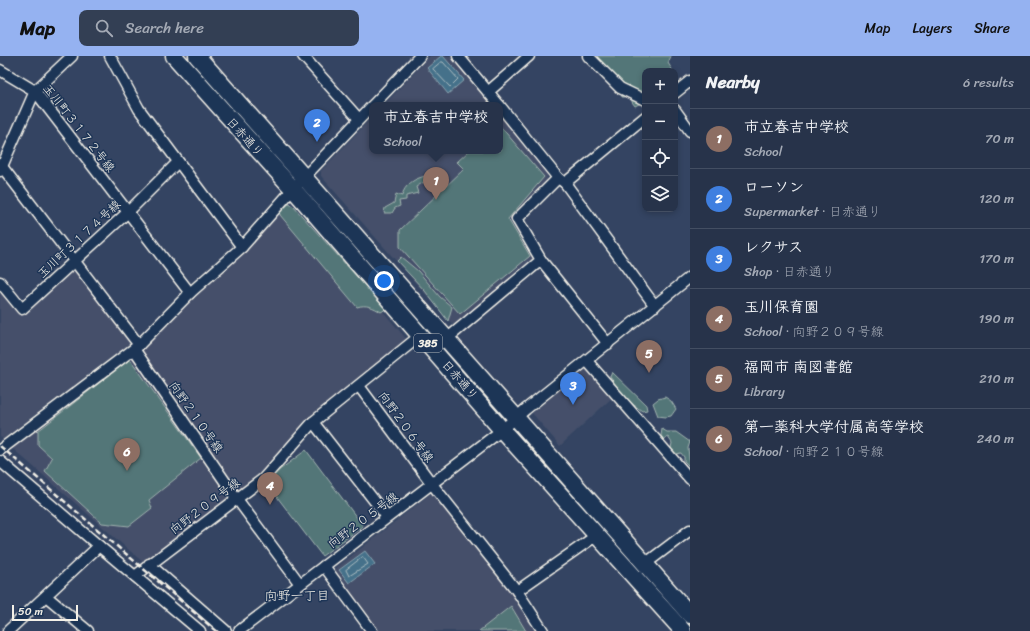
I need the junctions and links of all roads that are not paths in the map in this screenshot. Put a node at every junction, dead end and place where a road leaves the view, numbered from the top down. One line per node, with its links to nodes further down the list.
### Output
1 (72, 56): 12 (street)
2 (110, 56): 24 (street)
3 (174, 56): 28 (highway, 日赤通り / 385)
4 (197, 56): 26 (highway, 日赤通り / 385)
5 (303, 56): 21 (street)
6 (420, 56): 16 (street)
7 (458, 56): 14 (street)
8 (529, 56): 14 (street)
9 (591, 57): 15 (street)
10 (0, 70): 12 (street, 玉川町３１７２号線)
11 (690, 81): 13 (street)
12 (35, 91): 25 (street); 29 (street, 玉川町３１７２号線)
13 (678, 91)
14 (488, 92): 17 (street)
15 (642, 99)
16 (375, 102)
17 (497, 102)
18 (369, 108): 21 (street)
19 (503, 110): 27 (street)
20 (678, 114): 23 (street)
21 (359, 119): 26 (street)
22 (642, 119): 27 (street)
23 (690, 131)
24 (178, 162): 29 (street, 玉川町３１７４号線); 30 (street)
25 (1, 167): 32 (street, 向野２１０号線)
26 (304, 178): 28 (street); 38 (highway, 日赤通り / 385)
27 (562, 181): 31 (street); 36 (street)
28 (292, 190): 30 (street); 37 (highway, 日赤通り / 385)
29 (128, 212): 32 (street, 玉川町３１７４号線); 35 (street, 玉川町３１７２号線)
30 (242, 247): 35 (street)
31 (541, 260): 38 (street); 39 (street)
32 (74, 261): 34 (street, 玉川町３１７４号線); 40 (street, 向野２１０号線)
33 (690, 277): 36 (street, 向野２０５号線)
34 (0, 282)
35 (190, 293): 40 (street)
36 (655, 306): 39 (street, 向野２０５号線)
37 (421, 335): 41 (highway, 日赤通り / 385); 43 (street, 向野２０９号線)
38 (446, 339): 41 (street); 44 (highway, 日赤通り / 385)
39 (608, 344): 42 (street, 向野２０５号線)
40 (136, 347): 47 (street); 51 (street, 向野２１０号線)
41 (434, 350): 46 (highway, 日赤通り / 385)
42 (587, 361): 44 (street, 向野２０５号線); 49 (street)
43 (360, 386): 45 (street, 向野２０９号線); 50 (street, 向野２０６号線)
44 (515, 418): 46 (street, 向野２０５号線); 57 (highway, 日赤通り / 385)
45 (313, 422): 51 (street, 向野２０９号線); 52 (street)
46 (502, 430): 50 (street, 向野２０５号線); 54 (highway, 日赤通り / 385)
47 (0, 450)
48 (0, 461): 55 (street)
49 (690, 478)
50 (432, 484): 52 (street, 向野２０５号線); 61 (street, 向野２０６号線)
51 (237, 499): 56 (street, 向野２０９号線); 60 (street, 向野２１０号線)
52 (387, 517): 58 (street, 向野２０５号線)
53 (690, 530): 57 (street)
54 (596, 535): 61 (street); 71 (highway, 日赤通り / 385)
55 (99, 546): 59 (street); 62 (street)
56 (149, 564): 59 (street, 向野２０９号線); 67 (street)
57 (645, 564): 63 (highway, 日赤通り / 385)
58 (324, 566): 60 (street, 向野２０５号線); 69 (street)
59 (135, 576): 66 (street)
60 (300, 584): 68 (street, 向野２０５号線)
61 (517, 591): 70 (street, 向野２０６号線)
62 (46, 596): 64 (street); 65 (street)
63 (690, 615)
64 (8, 631)
65 (88, 631)
66 (200, 631)
67 (226, 631)
68 (239, 631)
69 (372, 631)
70 (542, 631)
71 (683, 631)

